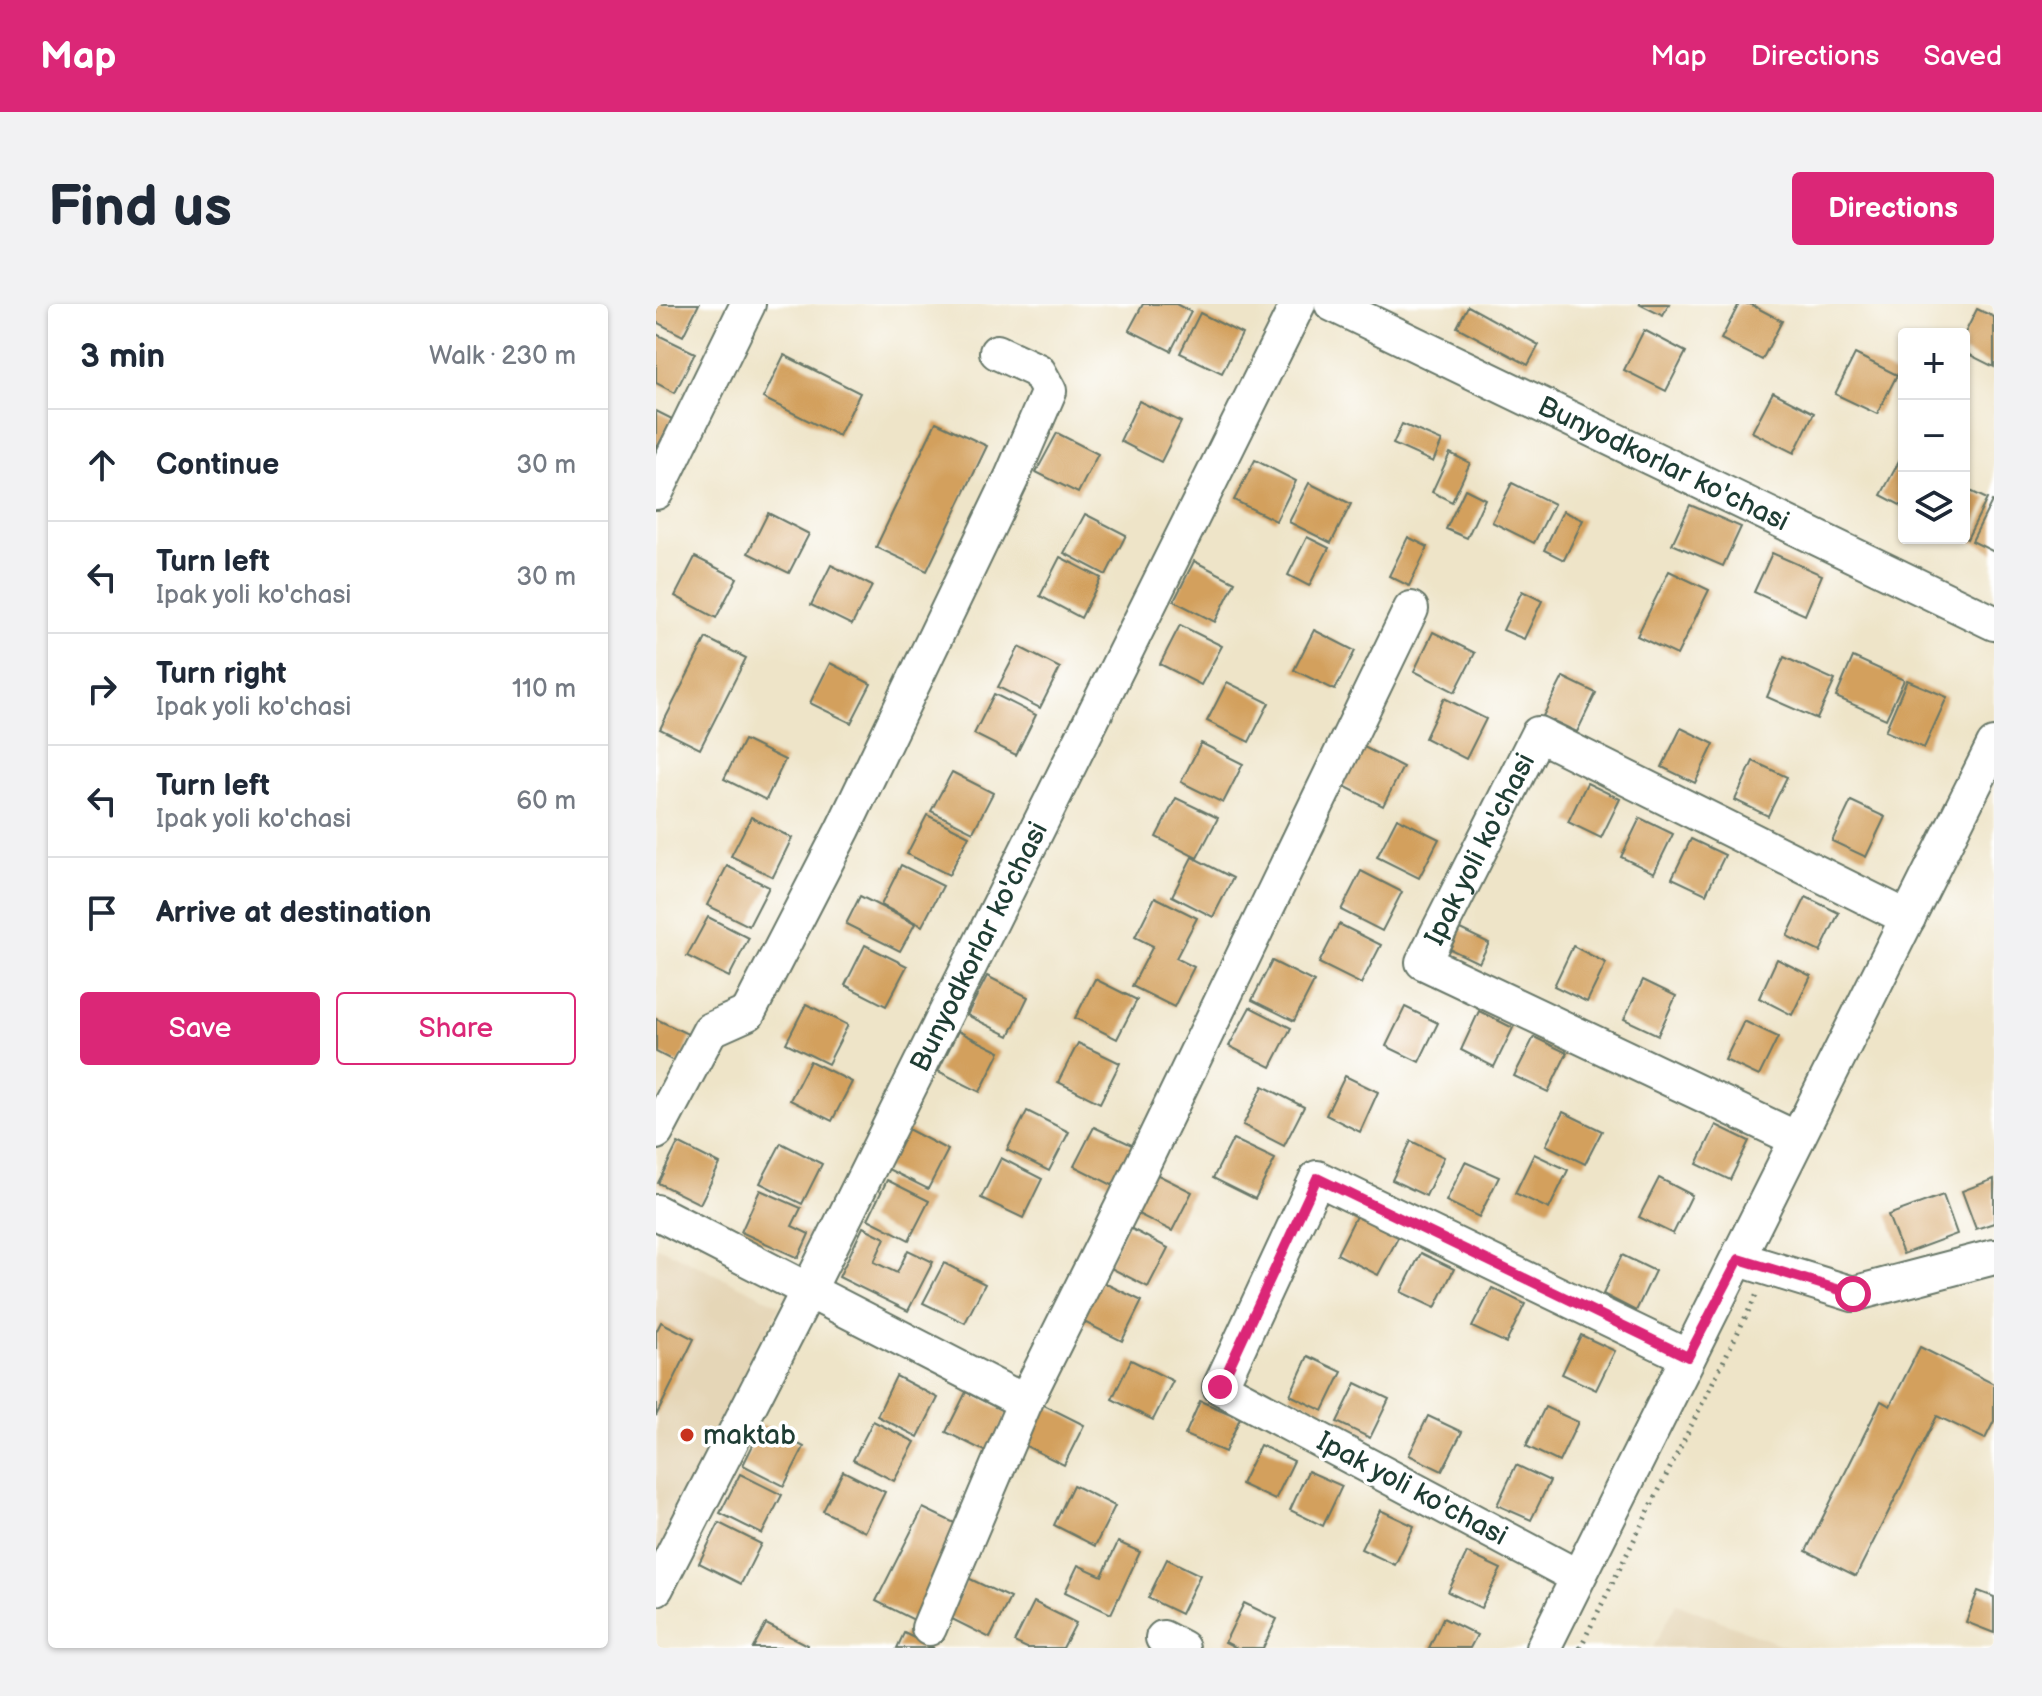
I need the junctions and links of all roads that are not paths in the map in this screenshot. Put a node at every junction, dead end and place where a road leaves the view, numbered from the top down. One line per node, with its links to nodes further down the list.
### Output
1 (748, 304): 5 (street)
2 (1298, 304): 15 (street, Bunyodkorlar ko'chasi)
3 (1332, 304): 7 (street, Bunyodkorlar ko'chasi)
4 (997, 352): 10 (street)
5 (656, 492)
6 (1411, 609): 17 (street)
7 (1994, 623)
8 (1994, 745): 9 (street)
9 (1908, 918): 11 (street); 11 (street, Ipak yoli ko'chasi)
10 (656, 1132)
11 (1797, 1139): 14 (street)
12 (656, 1212): 15 (street)
13 (1994, 1257): 14 (street)
14 (1739, 1259): 16 (street)
15 (808, 1291): 17 (street); 19 (street, Bunyodkorlar ko'chasi)
16 (1688, 1357): 18 (street); 18 (street, Ipak yoli ko'chasi)
17 (1025, 1402): 20 (street)
18 (1578, 1577): 21 (street)
19 (656, 1588)
20 (929, 1628)
21 (1543, 1648)

